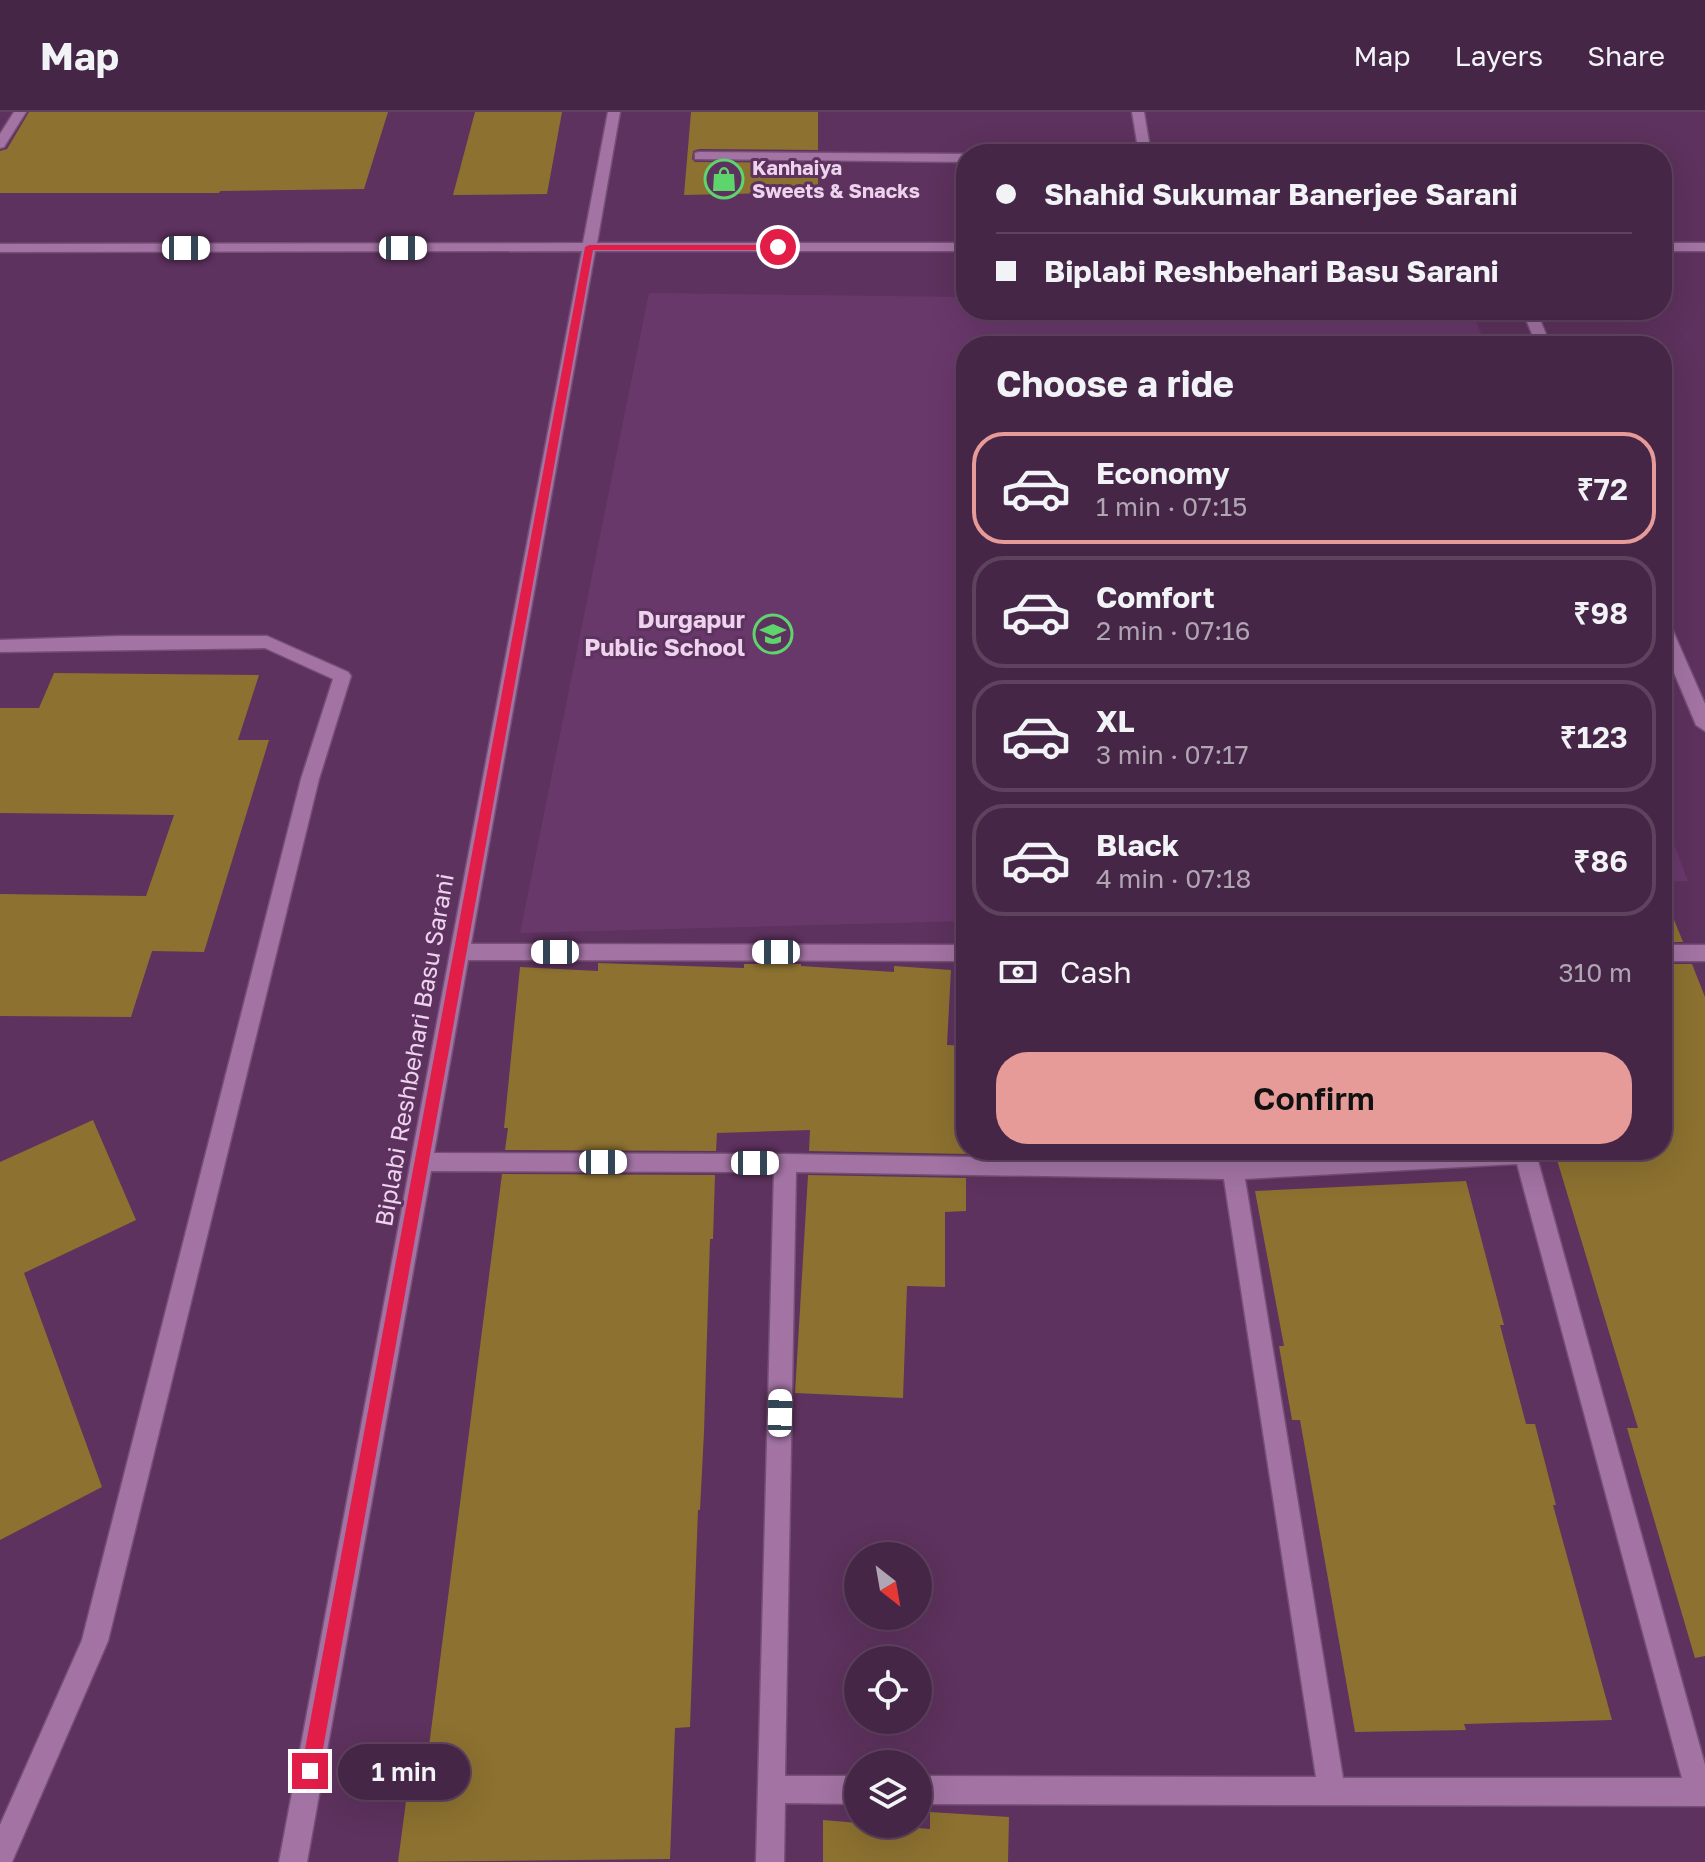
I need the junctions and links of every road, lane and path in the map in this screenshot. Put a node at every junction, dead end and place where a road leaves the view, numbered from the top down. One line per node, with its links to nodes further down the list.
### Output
1 (20, 112): 4 (street)
2 (614, 112): 8 (street, Biplabi Reshbehari Basu Sarani)
3 (1138, 112): 5 (street)
4 (0, 144)
5 (1143, 144)
6 (699, 156): 7 (street)
7 (956, 158)
8 (589, 247): 9 (street); 12 (street); 16 (street, Biplabi Reshbehari Basu Sarani)
9 (956, 247)
10 (1672, 247): 11 (street)
11 (1705, 247)
12 (0, 248)
13 (0, 646): 30 (street)
14 (1672, 647): 15 (street)
15 (1705, 725)
16 (460, 952): 17 (street); 22 (street, Biplabi Reshbehari Basu Sarani)
17 (956, 953)
18 (1672, 953): 19 (street)
19 (1705, 953)
20 (1395, 1160): 24 (street)
21 (1527, 1160): 29 (street)
22 (421, 1162): 23 (street); 31 (street, Biplabi Reshbehari Basu Sarani)
23 (785, 1163): 24 (street); 25 (street)
24 (1233, 1170): 28 (street)
25 (773, 1789): 26 (street); 32 (street)
26 (844, 1790)
27 (932, 1790): 28 (street)
28 (1332, 1792): 29 (street)
29 (1702, 1792)
30 (0, 1857)
31 (293, 1862)
32 (770, 1862)

